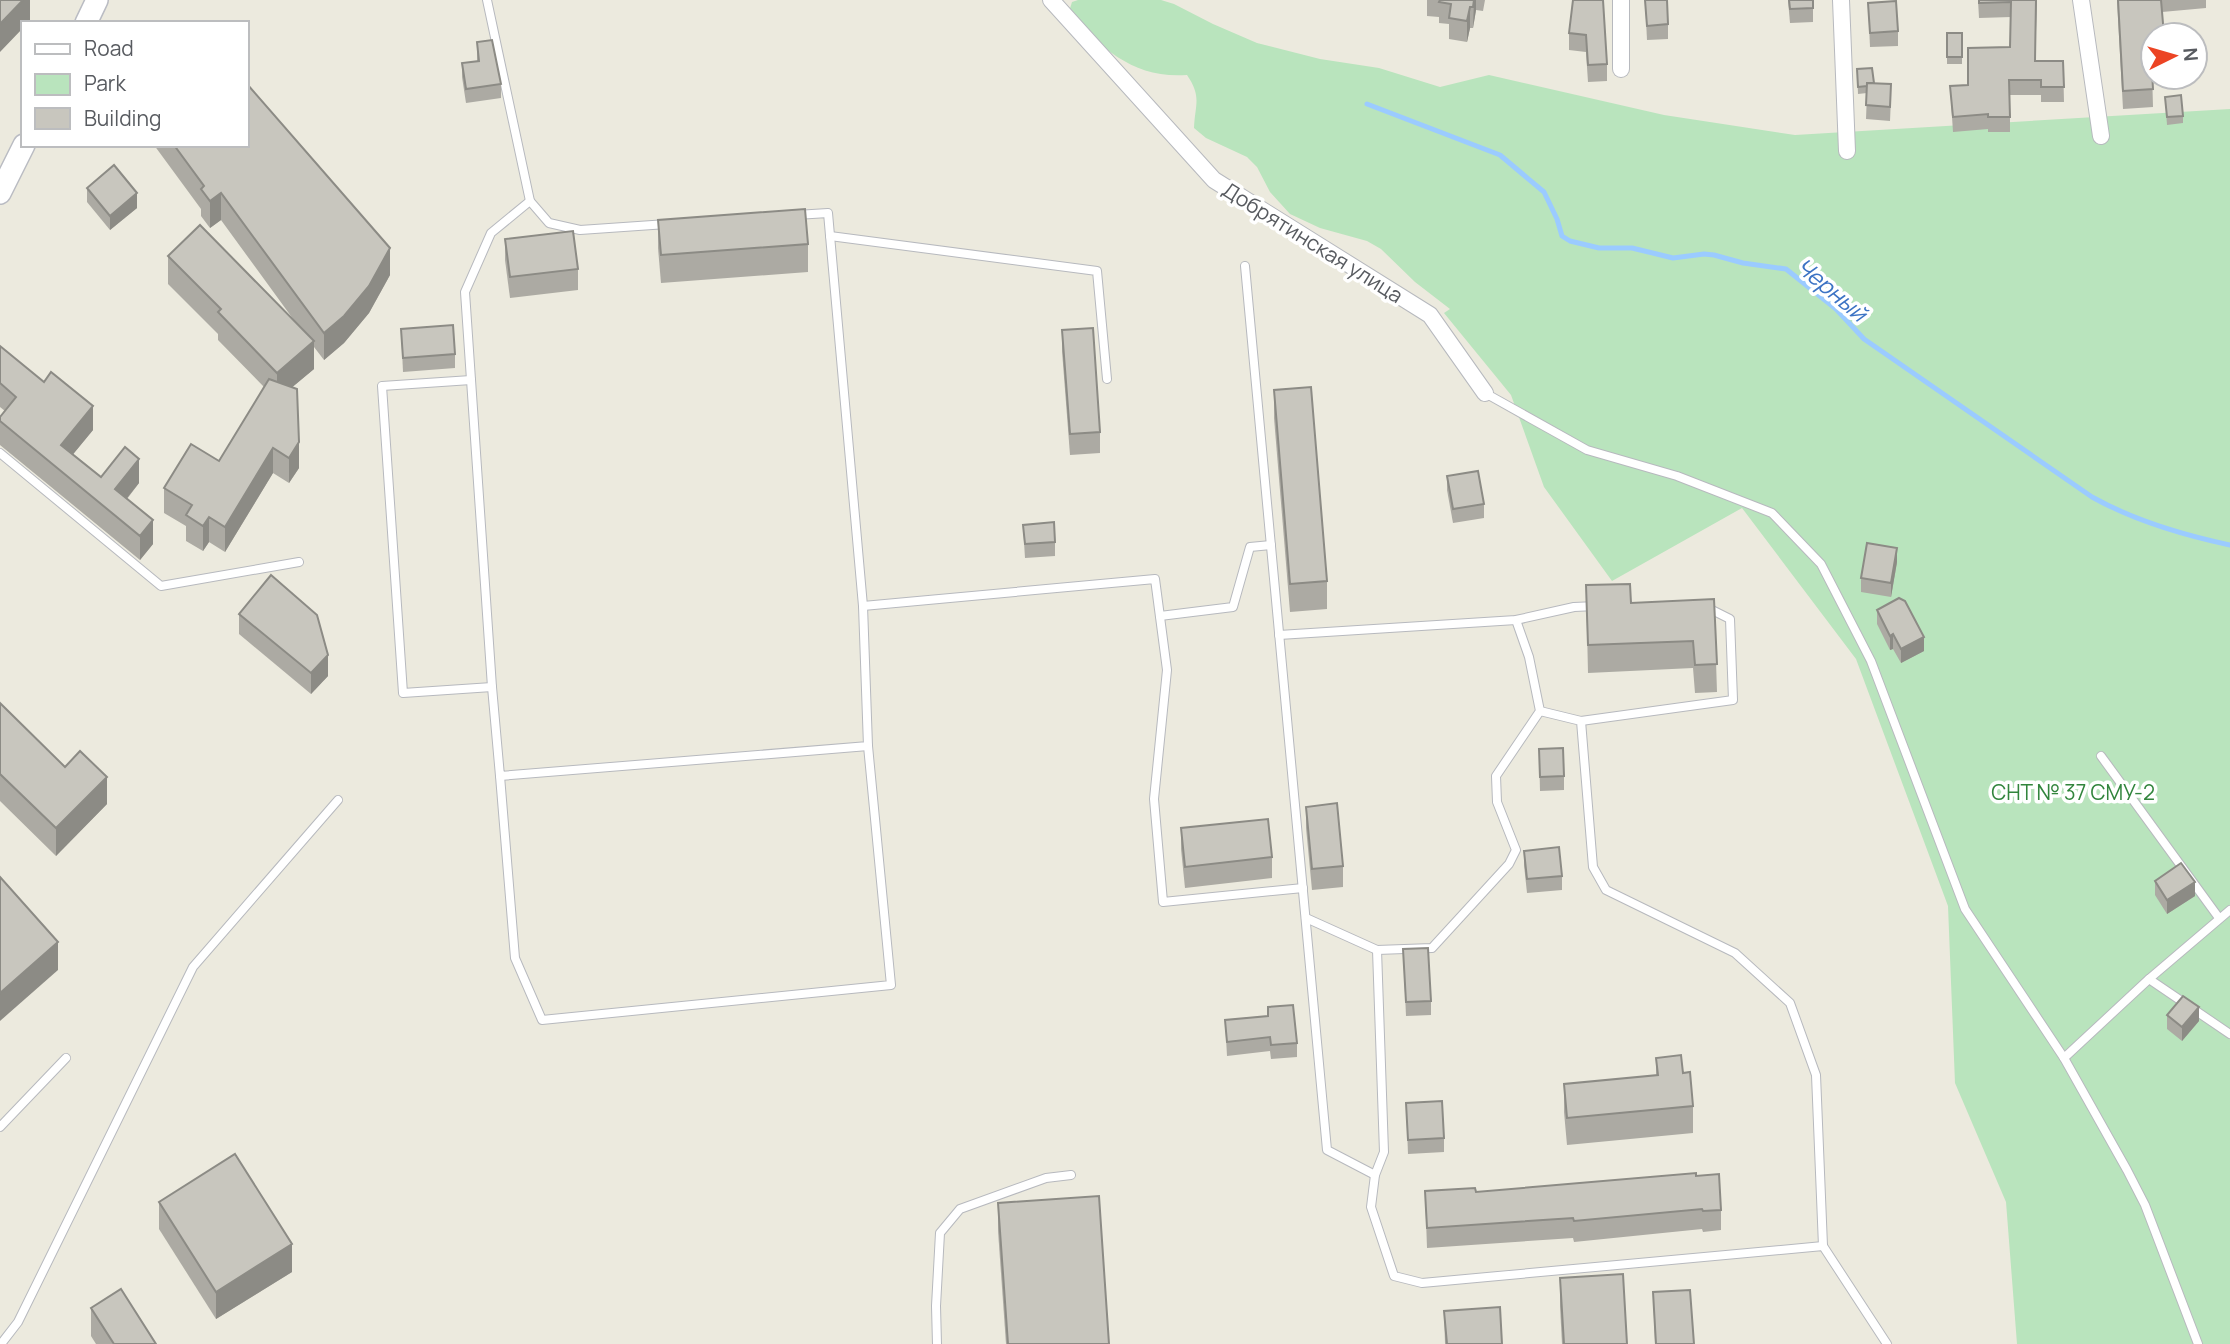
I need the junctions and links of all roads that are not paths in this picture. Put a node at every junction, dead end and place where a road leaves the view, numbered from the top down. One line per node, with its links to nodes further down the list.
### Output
1 (97, 0): 7 (main road)
2 (487, 0): 13 (lane)
3 (1051, 0): 20 (street, Добрятинская улица)
4 (1621, 0): 8 (street)
5 (1841, 0): 11 (street)
6 (2081, 0): 9 (street)
7 (87, 21)
8 (1621, 69)
9 (2101, 136)
10 (23, 147): 12 (main road)
11 (1847, 151)
12 (0, 193)
13 (530, 201): 15 (lane); 19 (lane)
14 (787, 216): 16 (lane)
15 (676, 223)
16 (830, 236): 18 (lane); 25 (lane)
17 (1245, 266): 22 (lane)
18 (1107, 379)
19 (471, 380): 30 (lane); 30 (lane)
20 (1485, 393): 45 (lane)
21 (0, 453): 23 (lane)
22 (1271, 545): 27 (lane); 29 (lane)
23 (299, 562)
24 (1696, 602): 32 (lane)
25 (863, 606): 27 (lane); 33 (lane)
26 (1601, 606): 28 (lane)
27 (1160, 616): 37 (lane)
28 (1516, 620): 29 (lane); 31 (lane)
29 (1279, 635): 37 (lane)
30 (492, 687): 35 (lane)
31 (1540, 711): 32 (lane); 41 (lane)
32 (1581, 721): 49 (lane)
33 (868, 746): 35 (lane); 35 (lane)
34 (2101, 756): 40 (lane)
35 (500, 776)
36 (338, 800): 50 (lane)
37 (1303, 888): 39 (lane)
38 (2230, 910): 40 (lane)
39 (1306, 918): 41 (lane); 48 (lane)
40 (2219, 918): 42 (lane)
41 (1377, 950): 48 (lane)
42 (2149, 979): 43 (lane); 45 (lane)
43 (2230, 1034)
44 (66, 1058): 46 (lane)
45 (2064, 1058): 53 (lane)
46 (0, 1127)
47 (1070, 1175): 51 (lane)
48 (1375, 1175): 49 (lane)
49 (1824, 1246): 52 (lane)
50 (1, 1344)
51 (937, 1344)
52 (1887, 1344)
53 (2198, 1344)

